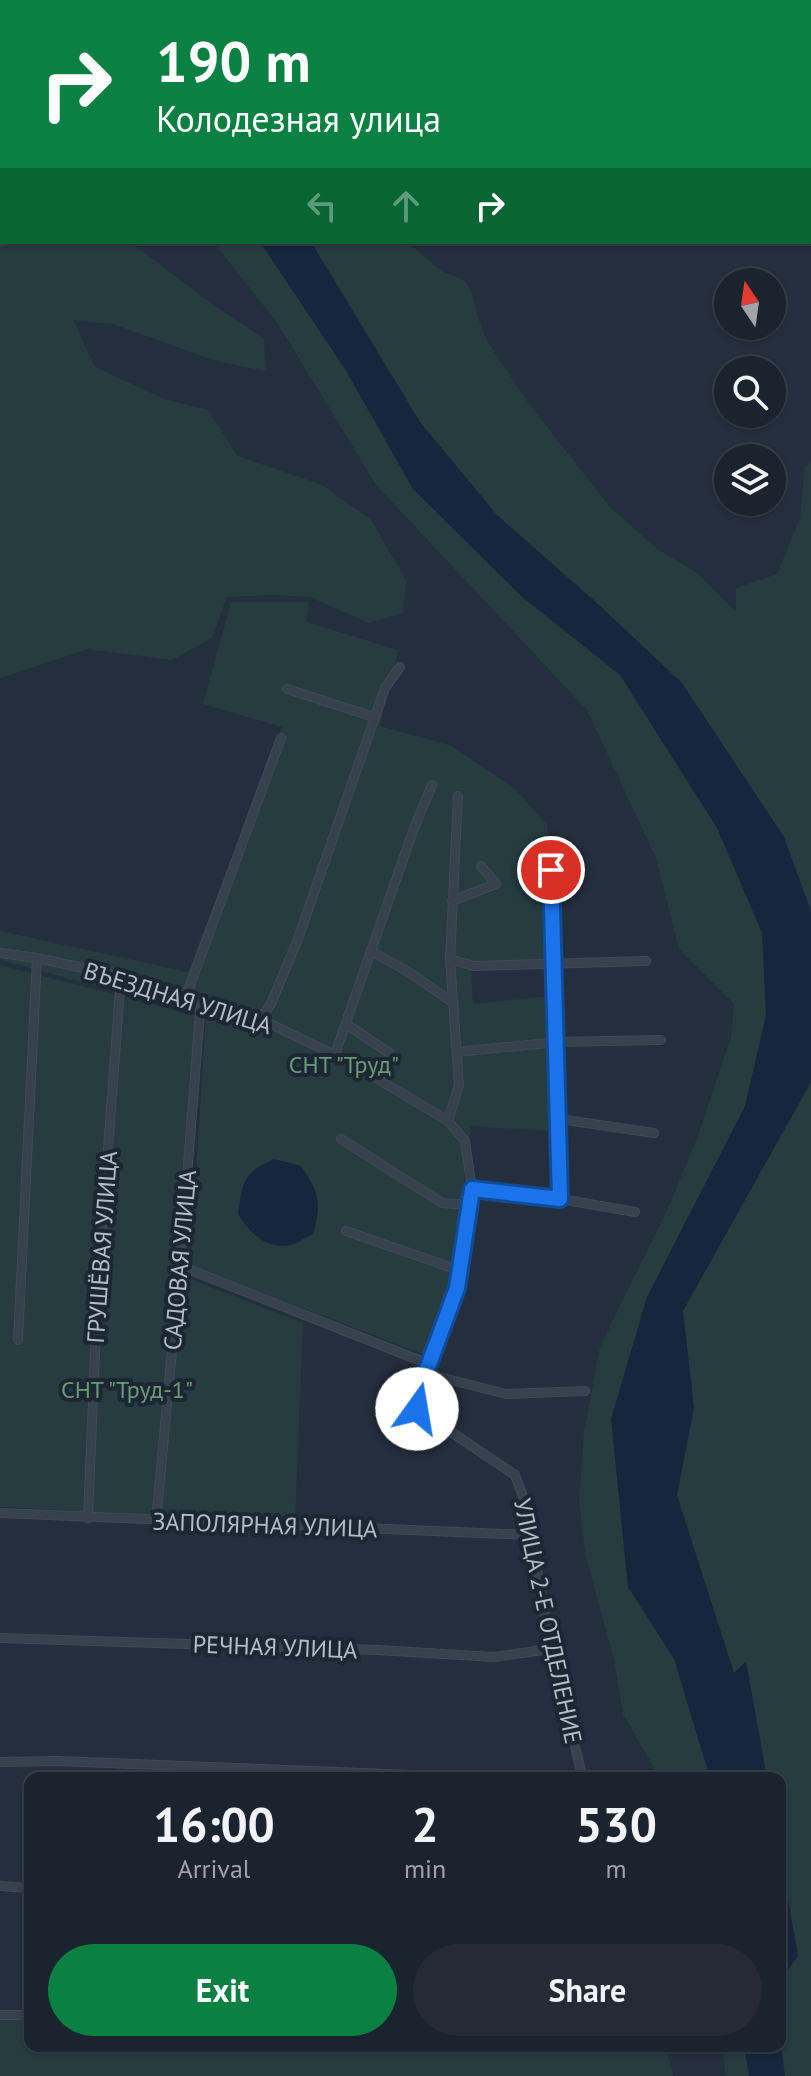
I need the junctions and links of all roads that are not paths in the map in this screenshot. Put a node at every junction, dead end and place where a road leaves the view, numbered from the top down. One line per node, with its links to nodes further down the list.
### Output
1 (400, 667): 3 (street)
2 (287, 689): 3 (street)
3 (374, 717): 20 (street)
4 (281, 738): 17 (street)
5 (432, 785): 10 (street)
6 (458, 796): 9 (street)
7 (481, 866): 9 (street)
8 (578, 866): 15 (street)
9 (452, 901): 13 (street)
10 (371, 951): 19 (street); 21 (street)
11 (2, 954): 12 (street, ВЪЕЗДНАЯ УЛИЦА)
12 (37, 958): 16 (street, ВЪЕЗДНАЯ УЛИЦА); 38 (street)
13 (450, 959): 15 (street); 19 (street)
14 (646, 961): 15 (street)
15 (555, 963): 23 (street)
16 (121, 976): 17 (street, ВЪЕЗДНАЯ УЛИЦА); 42 (street, ГРУШЁВАЯ УЛИЦА)
17 (186, 996): 18 (street, ВЪЕЗДНАЯ УЛИЦА)
18 (201, 1000): 20 (street, ВЪЕЗДНАЯ УЛИЦА); 36 (street, САДОВАЯ УЛИЦА)
19 (453, 1003): 24 (street)
20 (260, 1019): 26 (street, ВЪЕЗДНАЯ УЛИЦА)
21 (346, 1024): 25 (street); 26 (street)
22 (661, 1040): 23 (street)
23 (558, 1042): 24 (street); 27 (street)
24 (456, 1052): 28 (street)
25 (389, 1053)
26 (335, 1054): 28 (street, ВЪЕЗДНАЯ УЛИЦА)
27 (559, 1119): 29 (street); 32 (street)
28 (448, 1121): 31 (street, ВЪЕЗДНАЯ УЛИЦА)
29 (654, 1133)
30 (341, 1139): 33 (street)
31 (472, 1189): 32 (street); 33 (street, УЛИЦА 2-Е ОТДЕЛЕНИЕ)
32 (560, 1199): 34 (street)
33 (469, 1205): 37 (street, УЛИЦА 2-Е ОТДЕЛЕНИЕ)
34 (635, 1212)
35 (346, 1231): 37 (street)
36 (180, 1266): 39 (street); 43 (street, САДОВАЯ УЛИЦА)
37 (461, 1271): 39 (street, УЛИЦА 2-Е ОТДЕЛЕНИЕ)
38 (18, 1340)
39 (429, 1364): 40 (street); 44 (street, УЛИЦА 2-Е ОТДЕЛЕНИЕ)
40 (585, 1391)
41 (0, 1513): 42 (street, ЗАПОЛЯРНАЯ УЛИЦА)
42 (88, 1518): 43 (street, ЗАПОЛЯРНАЯ УЛИЦА)
43 (156, 1521): 44 (street, ЗАПОЛЯРНАЯ УЛИЦА)
44 (531, 1535): 46 (street, УЛИЦА 2-Е ОТДЕЛЕНИЕ)
45 (0, 1638): 46 (street, РЕЧНАЯ УЛИЦА)
46 (550, 1649): 49 (street, УЛИЦА 2-Е ОТДЕЛЕНИЕ)
47 (0, 1762): 48 (street)
48 (337, 1772)
49 (581, 1772)
50 (0, 1886): 51 (street)
51 (24, 1888)
52 (0, 2015): 53 (street)
53 (24, 2015)

